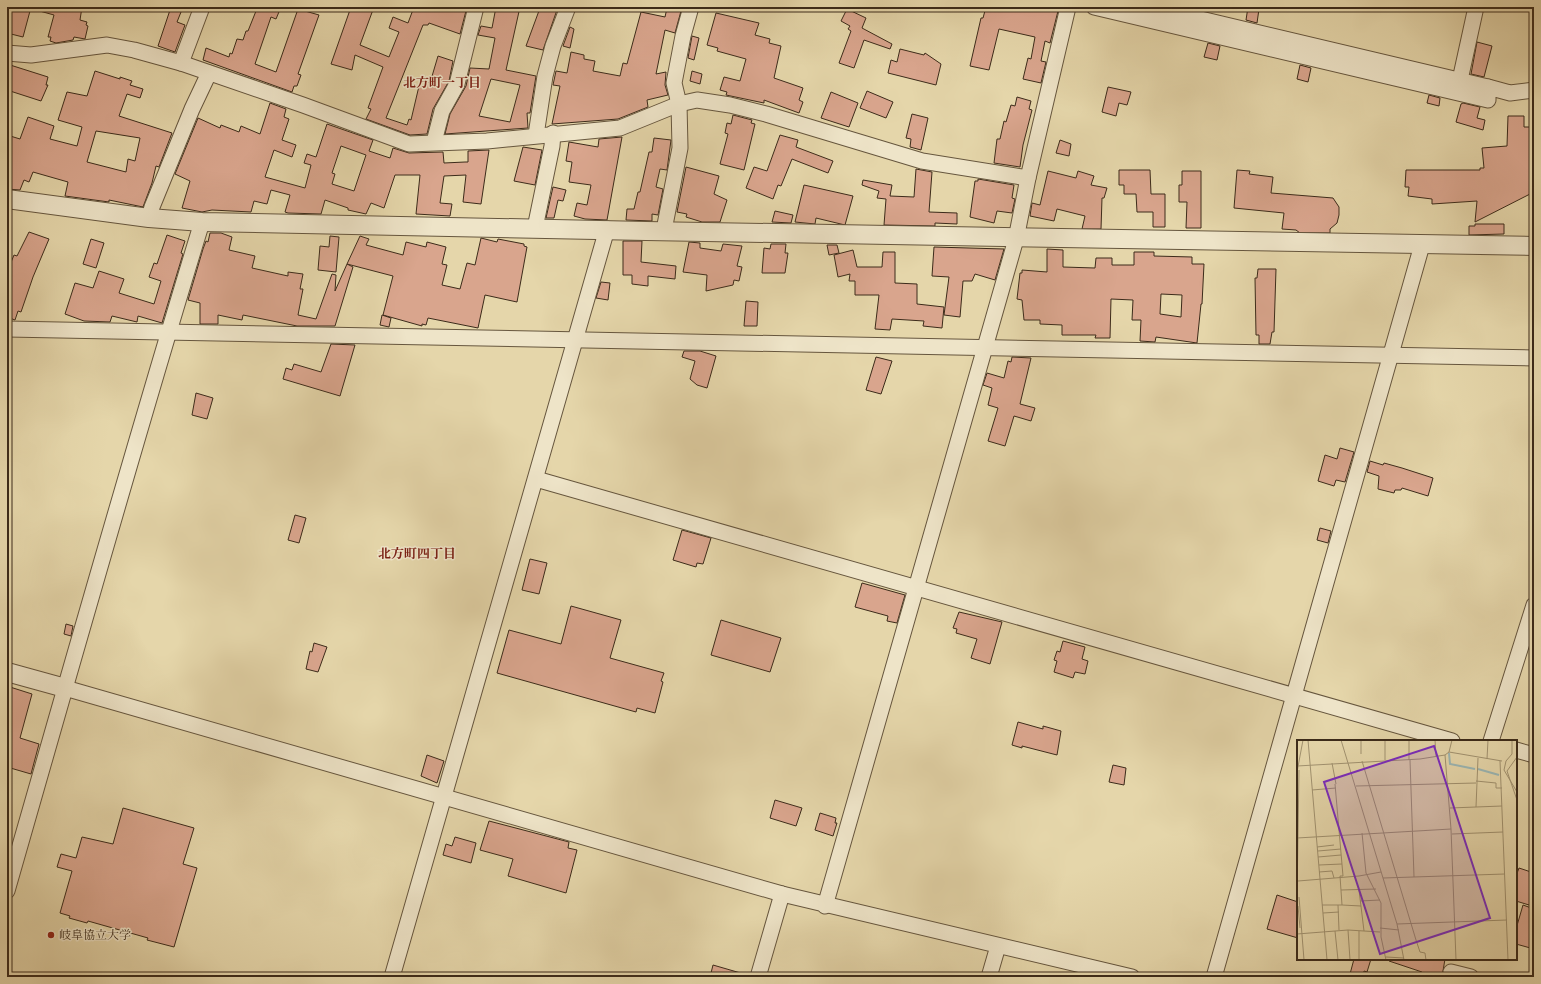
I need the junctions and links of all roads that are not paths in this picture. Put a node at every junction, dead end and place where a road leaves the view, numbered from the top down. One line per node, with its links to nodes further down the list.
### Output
1 (202, 7): 10 (street)
2 (476, 7): 18 (street)
3 (568, 7): 17 (street)
4 (691, 7): 15 (street)
5 (1068, 7): 19 (street)
6 (1094, 7): 13 (street)
7 (1150, 7): 12 (street)
8 (1476, 7): 12 (street)
9 (7, 53): 10 (street)
10 (181, 63): 11 (street)
11 (209, 73): 18 (street); 21 (street)
12 (1460, 80): 13 (street)
13 (1488, 87): 14 (street)
14 (1534, 90)
15 (679, 104): 16 (street); 19 (street); 25 (street)
16 (553, 133): 17 (street); 23 (street)
17 (536, 135): 18 (street)
18 (434, 142)
19 (1028, 178): 26 (street)
20 (7, 199): 21 (street)
21 (149, 218): 22 (street)
22 (202, 222): 23 (street); 30 (street)
23 (535, 228): 24 (street)
24 (607, 229): 25 (street); 31 (street)
25 (664, 230): 26 (street)
26 (1016, 239): 27 (street); 32 (street)
27 (1422, 245): 28 (street); 33 (street)
28 (1534, 246)
29 (7, 329): 30 (street)
30 (168, 332): 31 (street); 39 (street)
31 (574, 339): 32 (street); 35 (street)
32 (986, 347): 33 (street); 36 (street)
33 (1392, 356): 34 (street); 40 (street)
34 (1534, 358)
35 (536, 479): 36 (street); 45 (street)
36 (916, 587): 40 (street); 48 (street)
37 (1534, 605): 42 (street)
38 (7, 672): 39 (street)
39 (65, 688): 45 (street); 46 (street)
40 (1295, 695): 41 (street); 55 (street)
41 (1449, 740)
42 (1491, 740)
43 (1517, 750): 44 (street)
44 (1534, 755)
45 (444, 796): 47 (street); 51 (street)
46 (7, 891)
47 (782, 894): 48 (street); 52 (street)
48 (825, 906): 49 (street)
49 (998, 946): 53 (street); 54 (street)
50 (1451, 969): 56 (street)
51 (392, 977)
52 (758, 977)
53 (988, 977)
54 (1132, 977)
55 (1214, 977)
56 (1472, 977)

